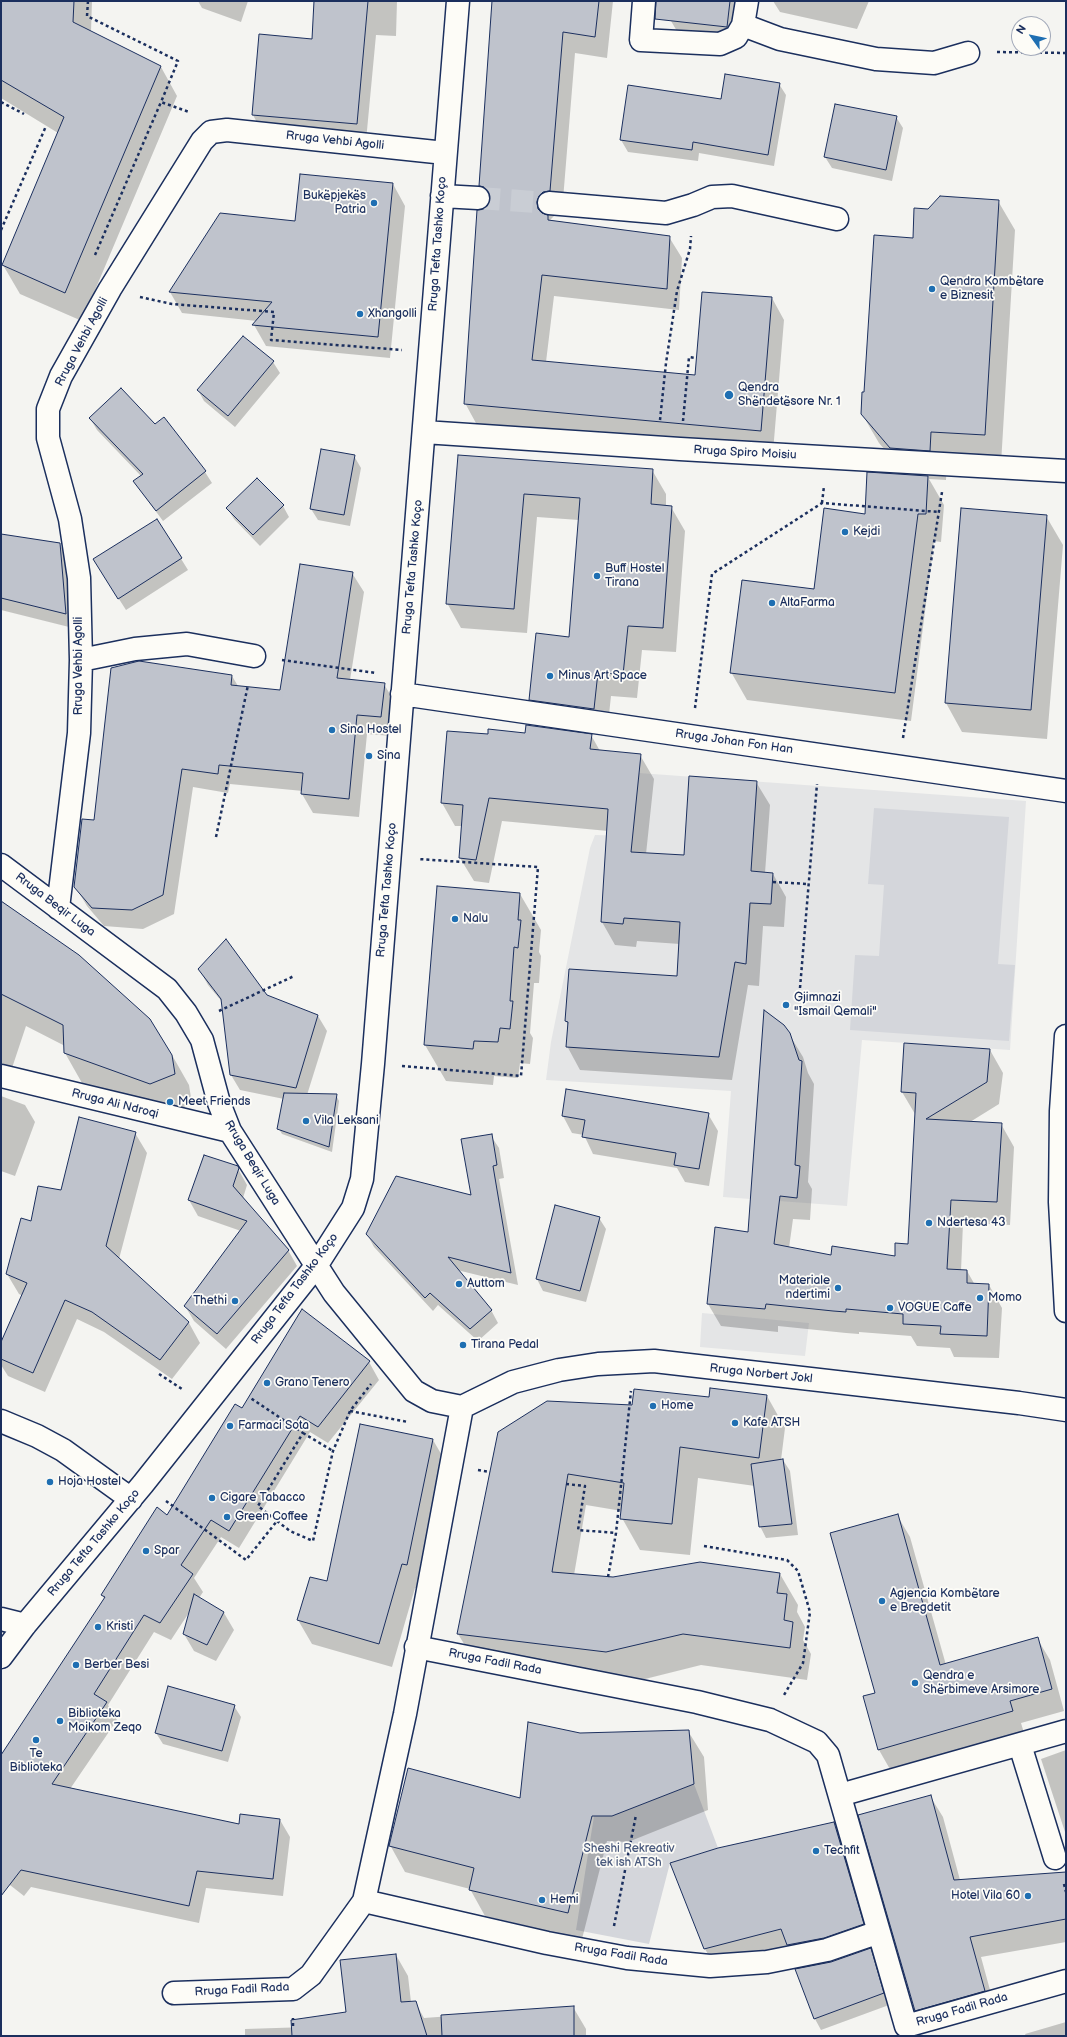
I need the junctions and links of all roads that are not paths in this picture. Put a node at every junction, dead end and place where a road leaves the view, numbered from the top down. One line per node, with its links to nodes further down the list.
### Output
1 (458, 1): 6 (street, Rruga Tefta Tashko Koço)
2 (644, 1): 4 (street)
3 (747, 1): 4 (street)
4 (743, 25): 5 (street)
5 (968, 54)
6 (445, 153): 7 (street, Rruga Tefta Tashko Koço); 14 (street, Rruga Vehbi Agolli)
7 (442, 196): 8 (street); 11 (street, Rruga Tefta Tashko Koço)
8 (478, 198)
9 (549, 203): 10 (street)
10 (837, 219)
11 (424, 432): 12 (street, Rruga Spiro Moisiu); 15 (street, Rruga Tefta Tashko Koço)
12 (1066, 471)
13 (254, 656): 14 (street)
14 (81, 660): 18 (street, Rruga Vehbi Agolli)
15 (403, 686): 16 (street, Rruga Johan Fon Han); 22 (street, Rruga Tefta Tashko Koço)
16 (1066, 791)
17 (1, 865): 18 (street, Rruga Beqir Luga)
18 (58, 908): 21 (street, Rruga Beqir Luga)
19 (1066, 1036): 23 (street)
20 (1, 1076): 21 (street, Rruga Ali Ndroqi)
21 (230, 1131): 22 (street, Rruga Beqir Luga)
22 (316, 1266): 24 (street, Rruga Beqir Luga); 27 (street, Rruga Tefta Tashko Koço)
23 (1066, 1311)
24 (462, 1407): 25 (street, Rruga Norbert Jokl); 30 (street, Rruga Fadil Rada)
25 (1066, 1410)
26 (1, 1421): 27 (street)
27 (131, 1499): 29 (street, Rruga Tefta Tashko Koço)
28 (1, 1619): 29 (street)
29 (26, 1624): 31 (street, Rruga Tefta Tashko Koço)
30 (416, 1647): 34 (street, Rruga Fadil Rada); 36 (street, Rruga Fadil Rada)
31 (1, 1657)
32 (1066, 1731): 33 (street)
33 (1020, 1745): 34 (street); 35 (street)
34 (840, 1795): 37 (street, Rruga Fadil Rada)
35 (1056, 1858)
36 (364, 1901): 37 (street, Rruga Fadil Rada); 39 (street, Rruga Fadil Rada)
37 (879, 1932): 38 (street, Rruga Fadil Rada)
38 (1066, 1980)
39 (174, 1993)

